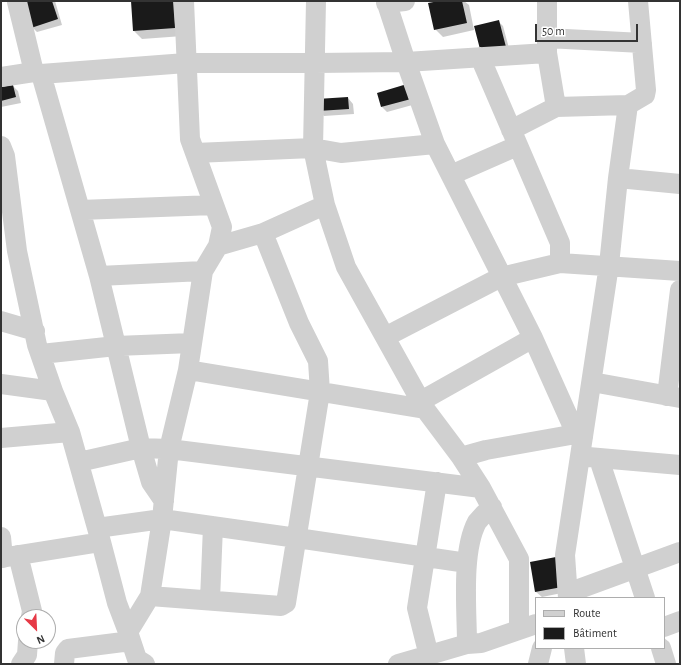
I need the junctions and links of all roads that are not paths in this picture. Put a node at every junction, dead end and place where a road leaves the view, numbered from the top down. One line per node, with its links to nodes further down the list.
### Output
1 (184, 1): 11 (street)
2 (316, 1): 12 (street)
3 (547, 1): 8 (street)
4 (638, 1): 7 (street)
5 (17, 2): 13 (street)
6 (392, 2): 10 (street)
7 (642, 43): 8 (street); 15 (street)
8 (547, 45): 9 (street); 16 (street)
9 (480, 57): 10 (street); 17 (street)
10 (406, 62): 12 (street); 18 (street)
11 (186, 63): 12 (street); 13 (street); 21 (street)
12 (315, 63): 19 (street)
13 (38, 73): 14 (street); 27 (street)
14 (1, 77)
15 (628, 105): 16 (street); 23 (street)
16 (556, 107): 17 (street)
17 (514, 138): 22 (street); 31 (street)
18 (435, 144): 19 (street); 22 (street)
19 (313, 148): 21 (street); 26 (street)
20 (2, 153): 30 (street)
21 (195, 153): 25 (street)
22 (451, 175): 36 (street)
23 (618, 178): 24 (street); 32 (street)
24 (680, 184)
25 (214, 205): 27 (street); 29 (street)
26 (325, 205): 28 (street); 40 (street)
27 (80, 210): 35 (street)
28 (263, 232): 29 (street); 49 (street)
29 (218, 246): 33 (street)
30 (9, 248): 39 (street)
31 (560, 263): 32 (street); 36 (street)
32 (609, 265): 34 (street); 46 (street)
33 (202, 271): 35 (street); 42 (street)
34 (680, 271)
35 (99, 276): 43 (street)
36 (502, 277): 40 (street); 41 (street)
37 (680, 290): 50 (street)
38 (1, 321): 39 (street)
39 (35, 331): 44 (street)
40 (385, 337): 51 (street)
41 (533, 338): 51 (street); 53 (street)
42 (192, 343): 43 (street); 45 (street)
43 (116, 346): 44 (street); 55 (street)
44 (41, 354): 48 (street)
45 (188, 370): 49 (street); 56 (street)
46 (592, 382): 50 (street); 53 (street)
47 (1, 384): 48 (street)
48 (53, 391): 52 (street)
49 (320, 392): 51 (street); 61 (street)
50 (673, 397)
51 (423, 405): 57 (street)
52 (70, 432): 54 (street); 59 (street)
53 (579, 435): 57 (street); 58 (street)
54 (1, 438)
55 (141, 448): 56 (street); 59 (street); 65 (street)
56 (169, 449): 61 (street); 65 (street)
57 (461, 456): 63 (street)
58 (590, 457): 60 (street); 74 (street); 76 (street)
59 (79, 462): 67 (street)
60 (680, 465)
61 (308, 466): 62 (street); 69 (street)
62 (437, 482): 63 (street); 72 (street)
63 (481, 488): 64 (street)
64 (492, 506): 73 (street); 81 (street)
65 (163, 510): 66 (street); 67 (street); 75 (street)
66 (213, 526): 69 (street); 78 (street)
67 (99, 535): 71 (street); 83 (street)
68 (1, 537): 71 (street)
69 (297, 538): 72 (street); 78 (street)
70 (680, 552): 74 (street)
71 (7, 557): 79 (street)
72 (425, 557): 73 (street); 89 (street)
73 (467, 563): 84 (street)
74 (635, 568): 76 (street); 77 (street)
75 (150, 596): 78 (street); 83 (street)
76 (568, 596)
77 (645, 597)
78 (210, 600)
79 (31, 609)
80 (680, 621): 82 (street)
81 (527, 627): 84 (street)
82 (665, 627)
83 (130, 636): 91 (street); 92 (street)
84 (467, 644): 89 (street)
85 (27, 649): 90 (street)
86 (542, 649): 94 (street)
87 (574, 649): 95 (street)
88 (661, 649): 96 (street)
89 (429, 656): 93 (street)
90 (21, 664)
91 (64, 664)
92 (145, 664)
93 (398, 664)
94 (538, 664)
95 (576, 664)
96 (666, 664)

